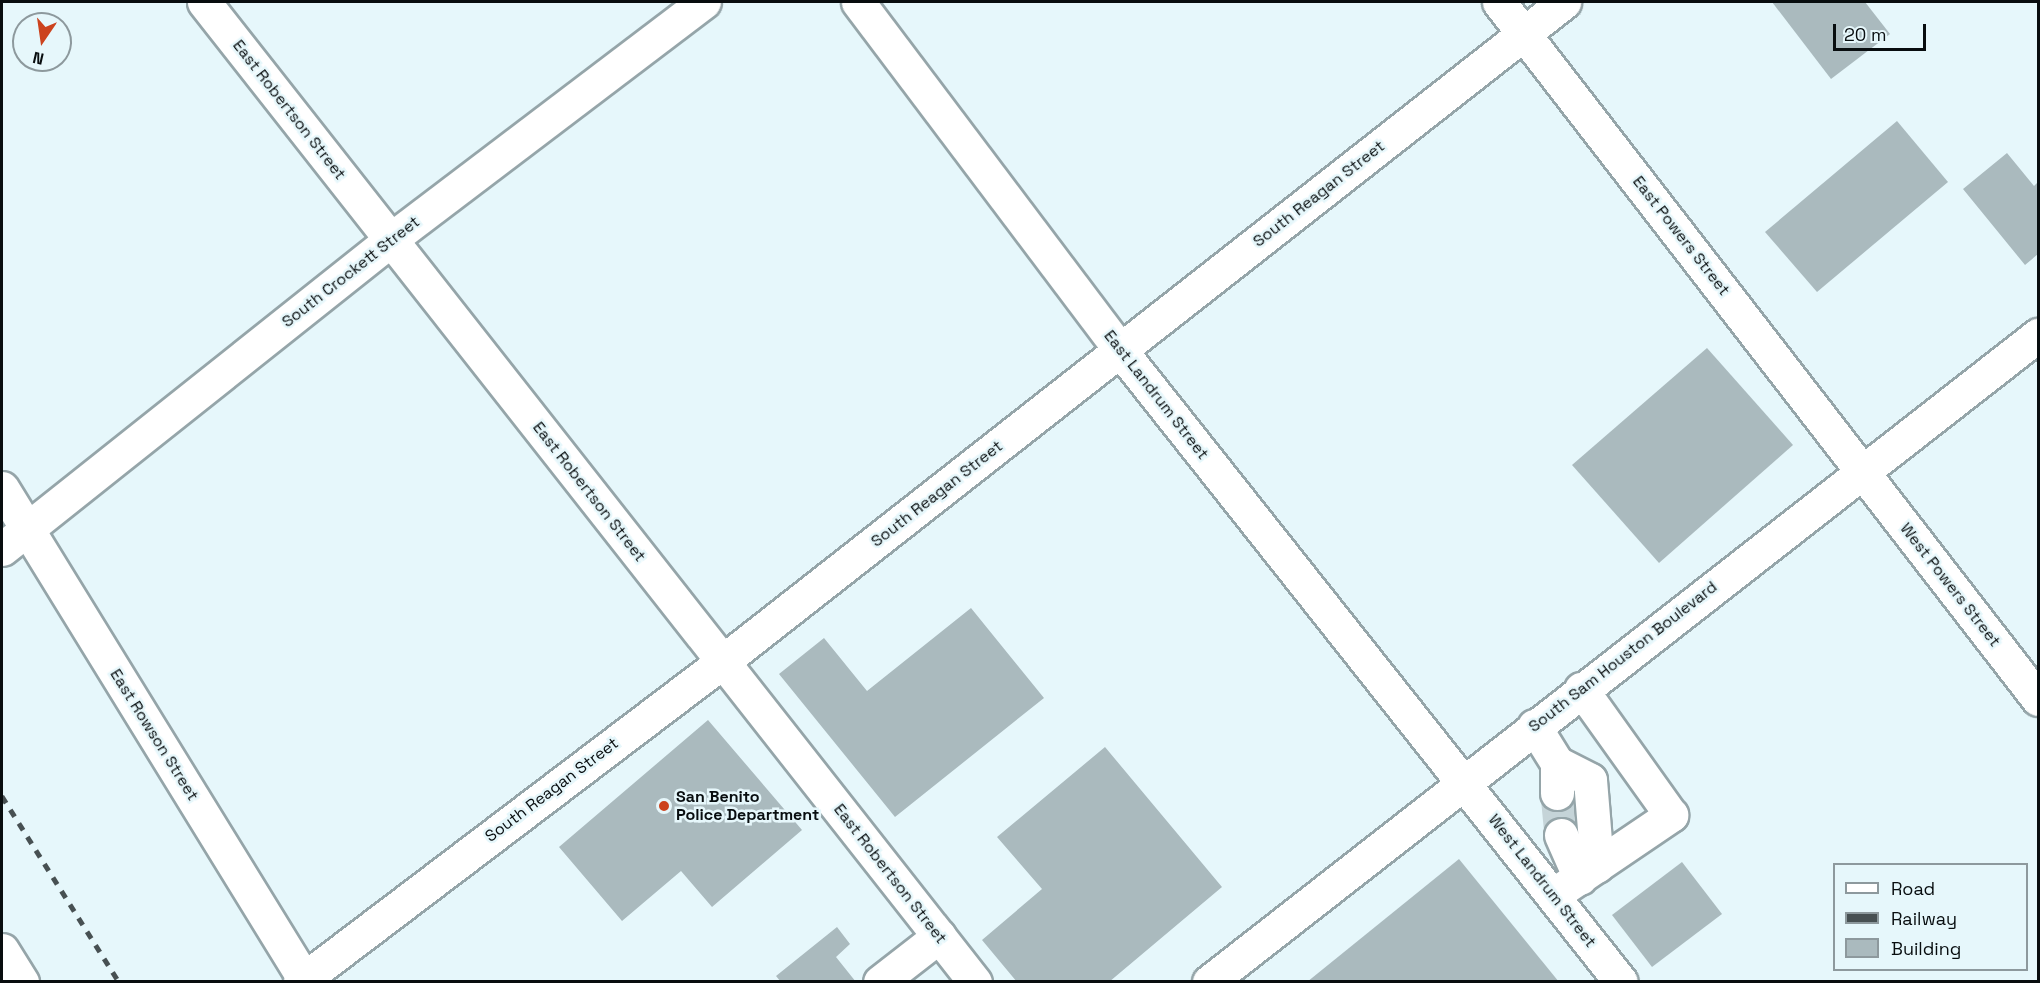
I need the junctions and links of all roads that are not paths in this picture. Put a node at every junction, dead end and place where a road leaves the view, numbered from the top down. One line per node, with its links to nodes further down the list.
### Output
1 (204, 2): 7 (street, East Robertson Street)
2 (704, 2): 7 (street, South Crockett Street)
3 (858, 2): 9 (street, East Landrum Street)
4 (1499, 2): 6 (street, East Powers Street)
5 (1564, 2): 6 (street, South Reagan Street)
6 (1523, 33): 9 (street, South Reagan Street); 10 (street, East Powers Street)
7 (390, 240): 12 (street, South Crockett Street); 14 (street, East Robertson Street)
8 (2038, 335): 10 (street, South Sam Houston Boulevard)
9 (1120, 350): 14 (street, South Reagan Street); 18 (street, East Landrum Street)
10 (1862, 471): 15 (street, South Sam Houston Boulevard); 16 (street, West Powers Street)
11 (2, 488): 12 (street, East Rowson Street)
12 (27, 529): 13 (street, South Crockett Street); 25 (street, East Rowson Street)
13 (2, 549)
14 (722, 662): 21 (street, East Robertson Street); 25 (street, South Reagan Street)
15 (1581, 689): 17 (street, South Sam Houston Boulevard); 20 (street)
16 (2038, 699)
17 (1534, 726): 18 (street, South Sam Houston Boulevard); 20 (street)
18 (1463, 781): 20 (street, West Landrum Street); 23 (street, South Sam Houston Boulevard)
19 (1561, 835): 20 (street)
20 (1576, 880): 28 (street, West Landrum Street)
21 (939, 936): 24 (street); 27 (street, East Robertson Street)
22 (2, 950): 26 (street)
23 (1224, 977)
24 (889, 979)
25 (303, 980)
26 (22, 981)
27 (975, 981)
28 (1621, 981)

